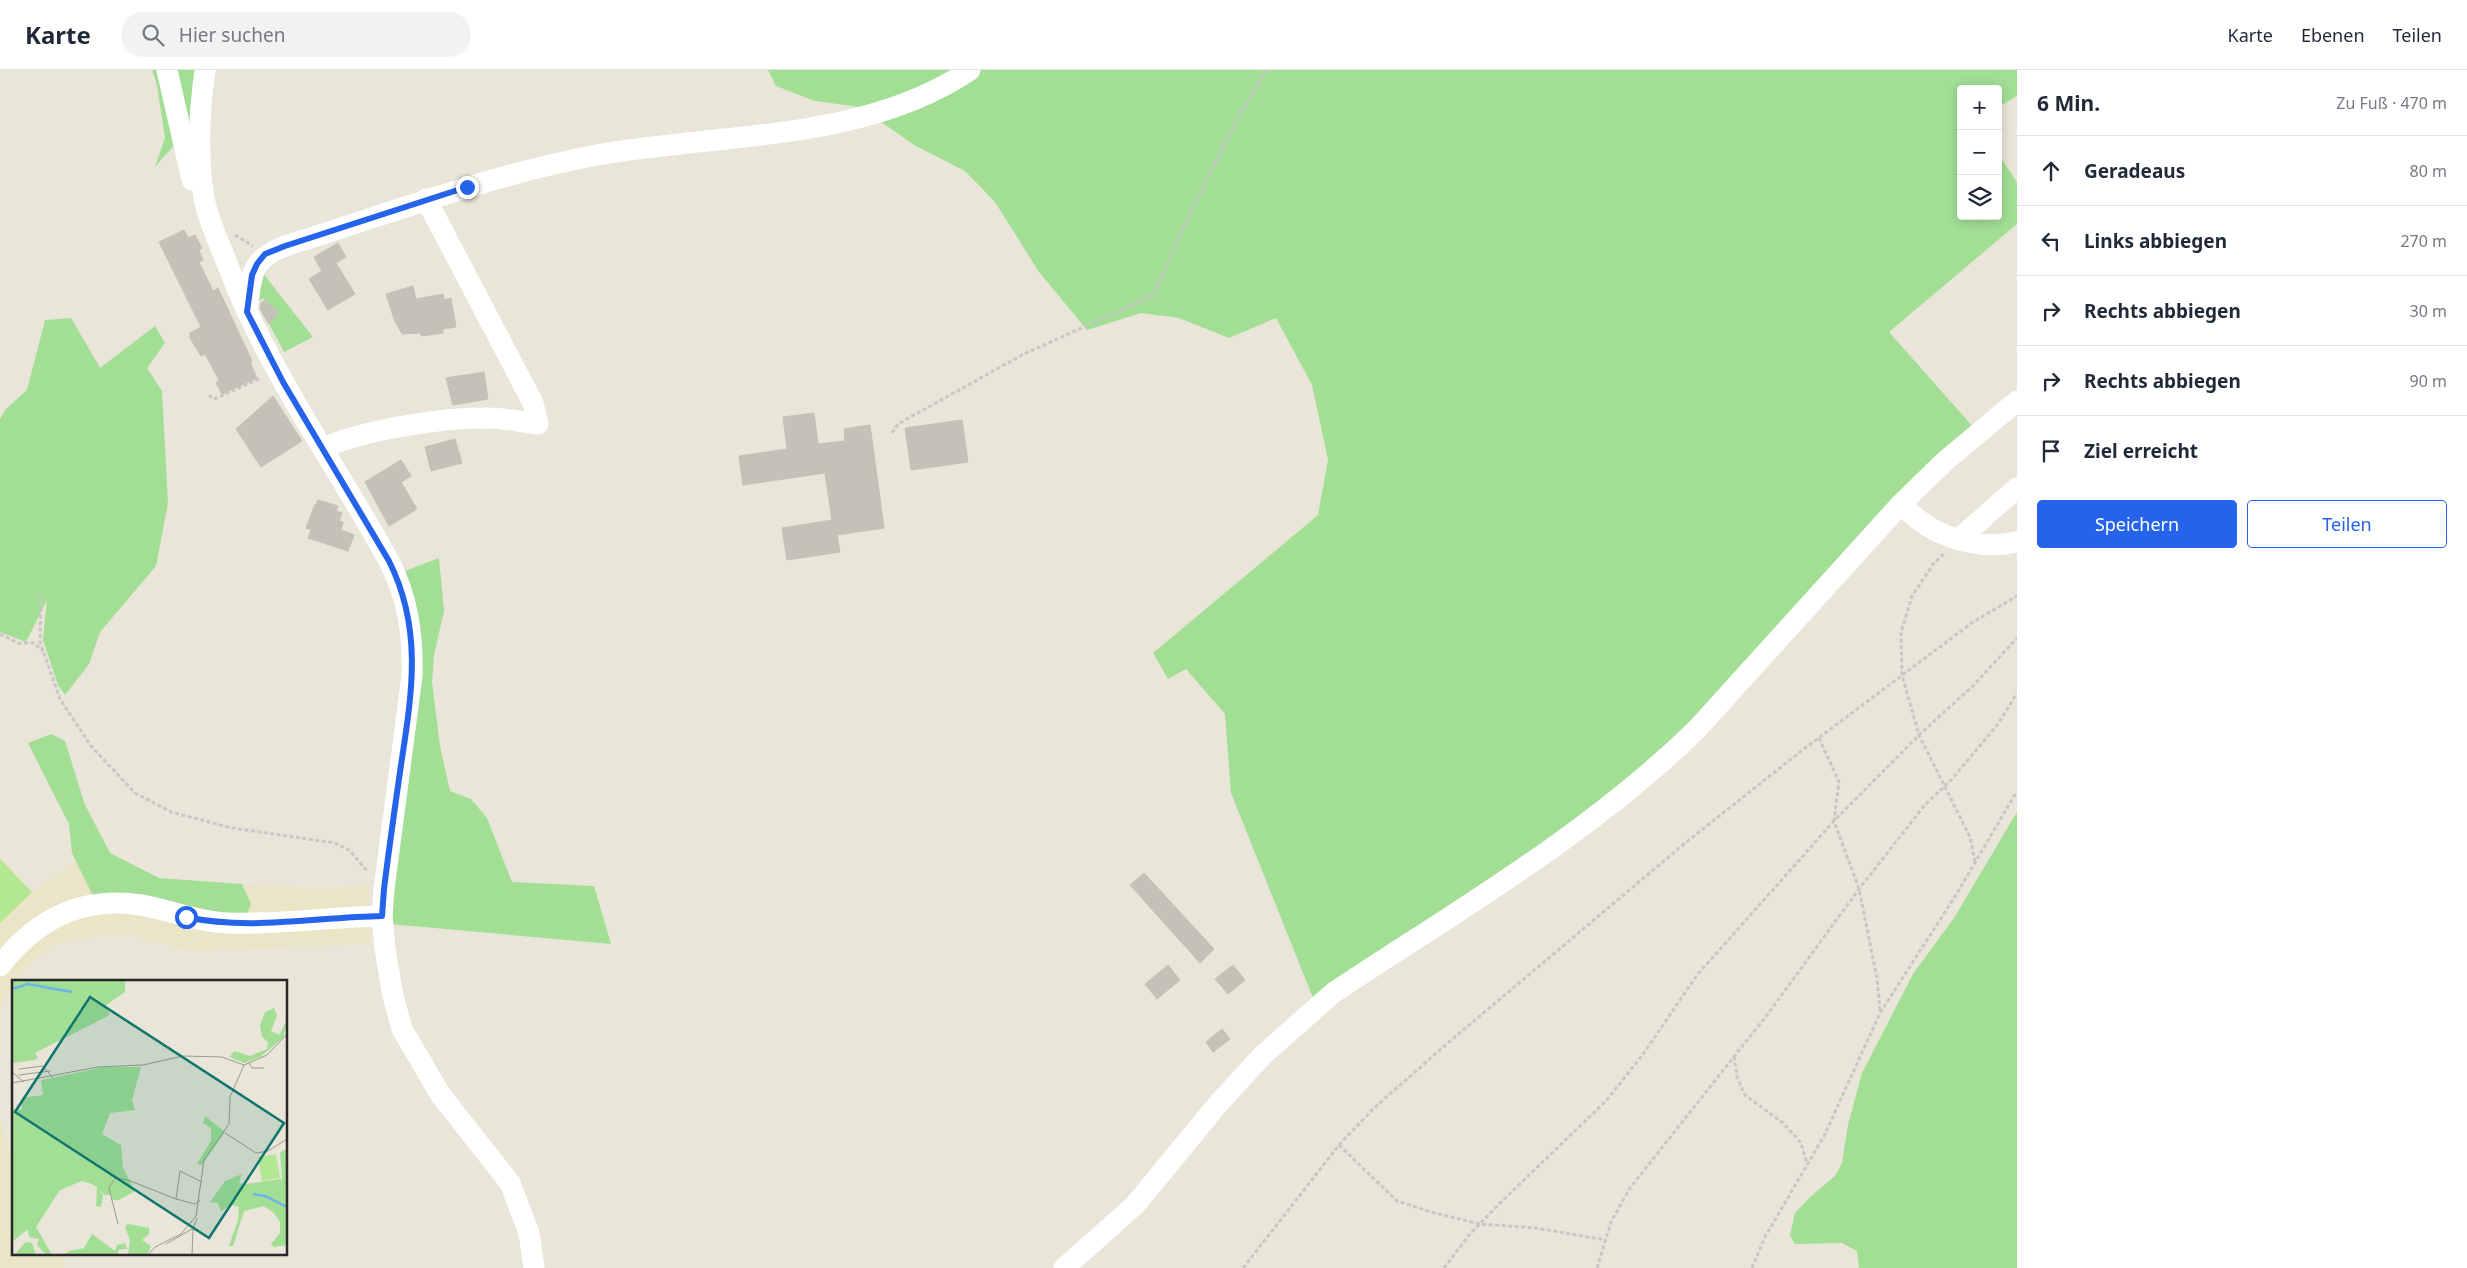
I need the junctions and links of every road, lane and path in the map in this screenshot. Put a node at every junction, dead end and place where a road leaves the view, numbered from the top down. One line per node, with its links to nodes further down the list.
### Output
1 (167, 70): 6 (street)
2 (205, 70): 6 (street)
3 (970, 70): 5 (street)
4 (1266, 70): 12 (path)
5 (426, 199): 7 (street); 13 (street)
6 (207, 209): 7 (path); 8 (street)
7 (273, 250): 8 (street)
8 (247, 312): 13 (street)
9 (259, 379): 10 (path)
10 (209, 395)
11 (2017, 400): 15 (street)
12 (892, 433)
13 (323, 448): 31 (street)
14 (2017, 488): 16 (street)
15 (1900, 505): 16 (street); 42 (street)
16 (1959, 539): 17 (street); 23 (path)
17 (2017, 542)
18 (41, 595): 22 (path)
19 (2017, 596): 23 (path)
20 (0, 634): 22 (path)
21 (2017, 638): 25 (path)
22 (43, 651): 31 (path)
23 (1902, 675): 25 (path); 26 (path)
24 (2017, 693): 27 (path)
25 (1919, 735): 27 (path); 29 (path)
26 (1819, 738): 29 (path); 37 (path)
27 (1944, 786): 30 (path); 32 (path)
28 (2017, 791): 30 (path)
29 (1834, 821): 32 (path); 39 (path)
30 (1976, 863): 35 (path)
31 (384, 889): 33 (street)
32 (1859, 889): 35 (path); 36 (path)
33 (382, 916): 34 (street); 41 (street)
34 (0, 966)
35 (1880, 1013): 38 (path)
36 (1734, 1056): 38 (path); 40 (path)
37 (1339, 1145): 39 (path); 43 (path)
38 (1808, 1164): 46 (path)
39 (1480, 1224): 40 (path); 44 (path)
40 (1606, 1240): 45 (path)
41 (534, 1268)
42 (1064, 1268)
43 (1243, 1268)
44 (1444, 1268)
45 (1597, 1268)
46 (1752, 1268)

